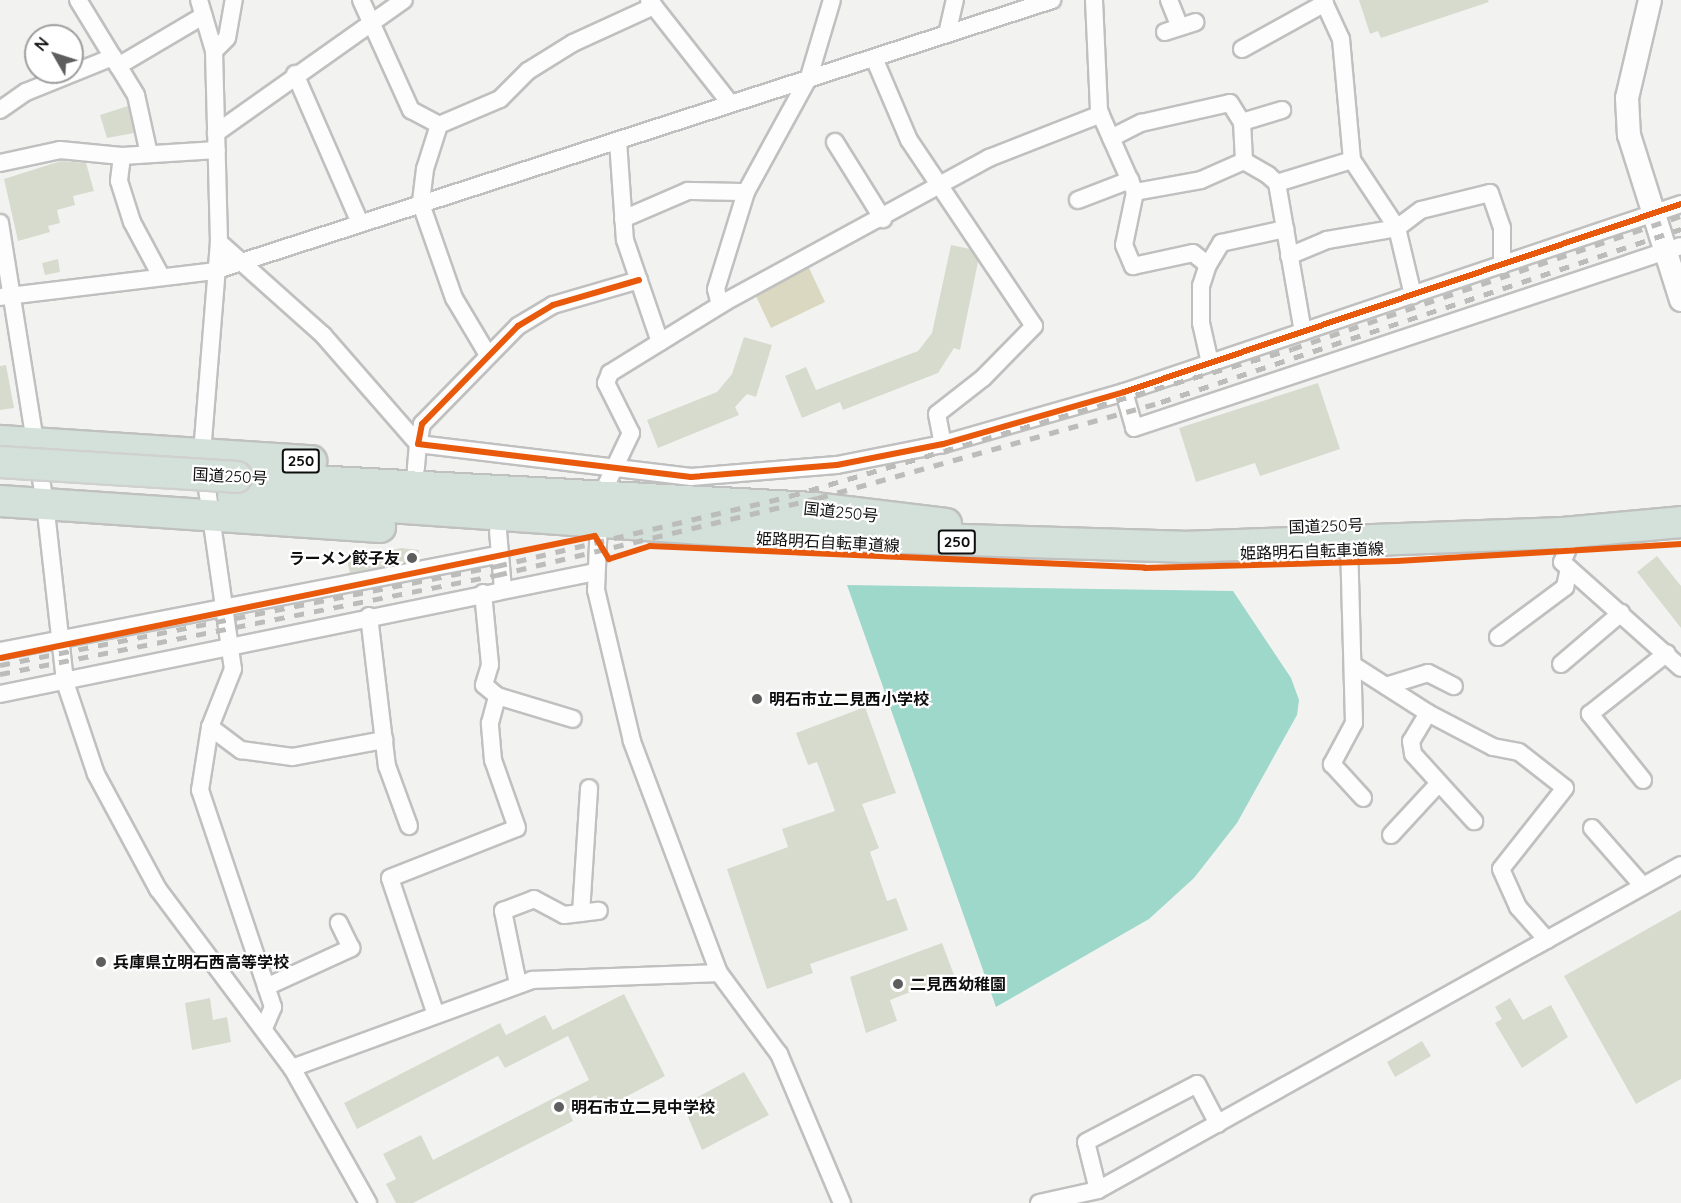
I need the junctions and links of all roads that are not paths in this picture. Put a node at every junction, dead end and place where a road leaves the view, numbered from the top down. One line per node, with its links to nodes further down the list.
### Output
1 (78, 0): 20 (street)
2 (234, 0): 18 (street)
3 (361, 0): 14 (street)
4 (404, 0): 14 (street)
5 (832, 0): 22 (street)
6 (955, 0): 16 (street)
7 (1052, 0): 16 (street)
8 (1094, 0): 26 (street)
9 (1169, 0): 15 (street)
10 (1650, 0): 45 (street)
11 (1324, 1): 17 (street); 35 (street)
12 (651, 3): 23 (street); 28 (street)
13 (201, 8): 18 (street); 20 (street)
14 (373, 26): 21 (street); 28 (street)
15 (1180, 27)
16 (947, 34): 19 (street)
17 (1242, 49)
18 (214, 51): 30 (street)
19 (874, 58): 22 (street); 39 (street)
20 (116, 62): 24 (street); 33 (street)
21 (295, 74): 30 (street); 49 (street)
22 (809, 77): 23 (street); 41 (street)
23 (730, 103): 31 (street)
24 (0, 110)
25 (1282, 110): 27 (street)
26 (1101, 114): 29 (street); 39 (street)
27 (1242, 122): 29 (street); 36 (street)
28 (439, 125): 43 (street)
29 (1111, 138): 40 (street)
30 (217, 141): 33 (street); 52 (street)
31 (618, 141): 43 (street); 46 (street)
32 (835, 142): 47 (street)
33 (149, 154): 34 (street)
34 (122, 156): 37 (street); 59 (street)
35 (1352, 160): 38 (street); 50 (street)
36 (1244, 162): 38 (street); 40 (street)
37 (0, 163)
38 (1277, 183): 51 (street)
39 (939, 186): 47 (street); 72 (street)
40 (1133, 186): 42 (street); 56 (street)
41 (746, 192): 46 (street); 64 (street)
42 (1078, 201)
43 (421, 204): 49 (street); 67 (street)
44 (1681, 204): 45 (street)
45 (1654, 214): 53 (street); 57 (street)
46 (623, 219): 60 (street)
47 (883, 219): 64 (street)
48 (0, 223): 62 (street)
49 (360, 223): 55 (street)
50 (1397, 228): 54 (street); 57 (street); 61 (street)
51 (1285, 229): 54 (street); 56 (street)
52 (219, 242): 55 (street); 58 (street)
53 (1673, 249): 63 (street); 69 (street)
54 (1289, 256): 65 (street)
55 (241, 260): 58 (street); 74 (street)
56 (1208, 265): 68 (street)
57 (1502, 265): 61 (street)
58 (214, 271): 59 (street); 73 (street)
59 (161, 276): 62 (street)
60 (639, 280): 66 (street); 67 (street)
61 (1413, 295): 65 (street)
62 (7, 296): 71 (street)
63 (1681, 300)
64 (720, 305): 66 (street)
65 (1303, 332): 68 (street)
66 (660, 342): 76 (street)
67 (488, 354): 74 (street)
68 (1210, 363): 69 (street)
69 (1124, 392): 72 (street)
70 (0, 441): 71 (highway, 250)
71 (35, 443): 73 (highway, 250); 81 (street)
72 (943, 444): 76 (street)
73 (202, 454): 74 (highway, 250); 78 (street)
74 (417, 456): 76 (street); 82 (highway, 250)
75 (0, 462): 78 (highway, 国道250号 / 250, bridge)
76 (615, 470): 82 (street)
77 (0, 479): 78 (highway, 国道250号 / 250)
78 (228, 497): 81 (highway, 250); 82 (highway, 国道250号 / 250); 83 (highway, 国道250号 / 250); 86 (highway, 250); 92 (street)
79 (0, 501): 81 (highway, 250)
80 (1681, 502): 82 (highway, 国道250号 / 250)
81 (45, 503): 96 (street)
82 (598, 510): 83 (highway, 国道250号 / 250); 87 (highway, 国道250号 / 250); 89 (street)
83 (542, 520): 86 (highway, 250)
84 (1681, 522): 85 (highway, 国道250号 / 250)
85 (1563, 533): 87 (highway, 国道250号 / 250); 88 (street)
86 (497, 543): 90 (street); 92 (street)
87 (1349, 543): 101 (street)
88 (1569, 568): 93 (street); 95 (street)
89 (596, 572): 90 (street); 126 (street)
90 (503, 589): 91 (street)
91 (483, 593): 94 (street); 107 (street)
92 (226, 610): 96 (street); 97 (street)
93 (1620, 613): 99 (street); 100 (street)
94 (369, 616): 97 (street); 111 (street)
95 (1498, 637)
96 (61, 641): 98 (street); 103 (street)
97 (231, 646): 103 (street); 110 (street)
98 (0, 651)
99 (1666, 653): 102 (street); 112 (street)
100 (1561, 664)
101 (1353, 665): 104 (street); 115 (street)
102 (1681, 668)
103 (65, 682): 106 (street); 130 (street)
104 (1386, 686): 105 (street); 108 (street)
105 (1454, 686)
106 (0, 694)
107 (497, 696): 109 (street); 129 (street)
108 (1428, 713): 113 (street); 125 (street)
109 (573, 718)
110 (210, 727): 111 (street); 128 (street)
111 (384, 740): 117 (street)
112 (1643, 780)
113 (1439, 783): 116 (street); 119 (street)
114 (589, 788): 123 (street)
115 (1363, 798)
116 (1474, 821)
117 (410, 826)
118 (1592, 828): 121 (street)
119 (1391, 835)
120 (1681, 865): 121 (street)
121 (1643, 886): 125 (street)
122 (599, 911): 123 (street)
123 (581, 913): 127 (street)
124 (339, 923): 128 (street)
125 (1547, 940): 132 (street)
126 (719, 973): 127 (street); 135 (street)
127 (518, 984): 129 (street)
128 (266, 987): 130 (street)
129 (435, 1012): 131 (street)
130 (264, 1028): 131 (street)
131 (292, 1068): 134 (street)
132 (1218, 1124): 133 (street); 133 (street)
133 (1098, 1190): 136 (street)
134 (368, 1203)
135 (842, 1203)
136 (1039, 1203)

